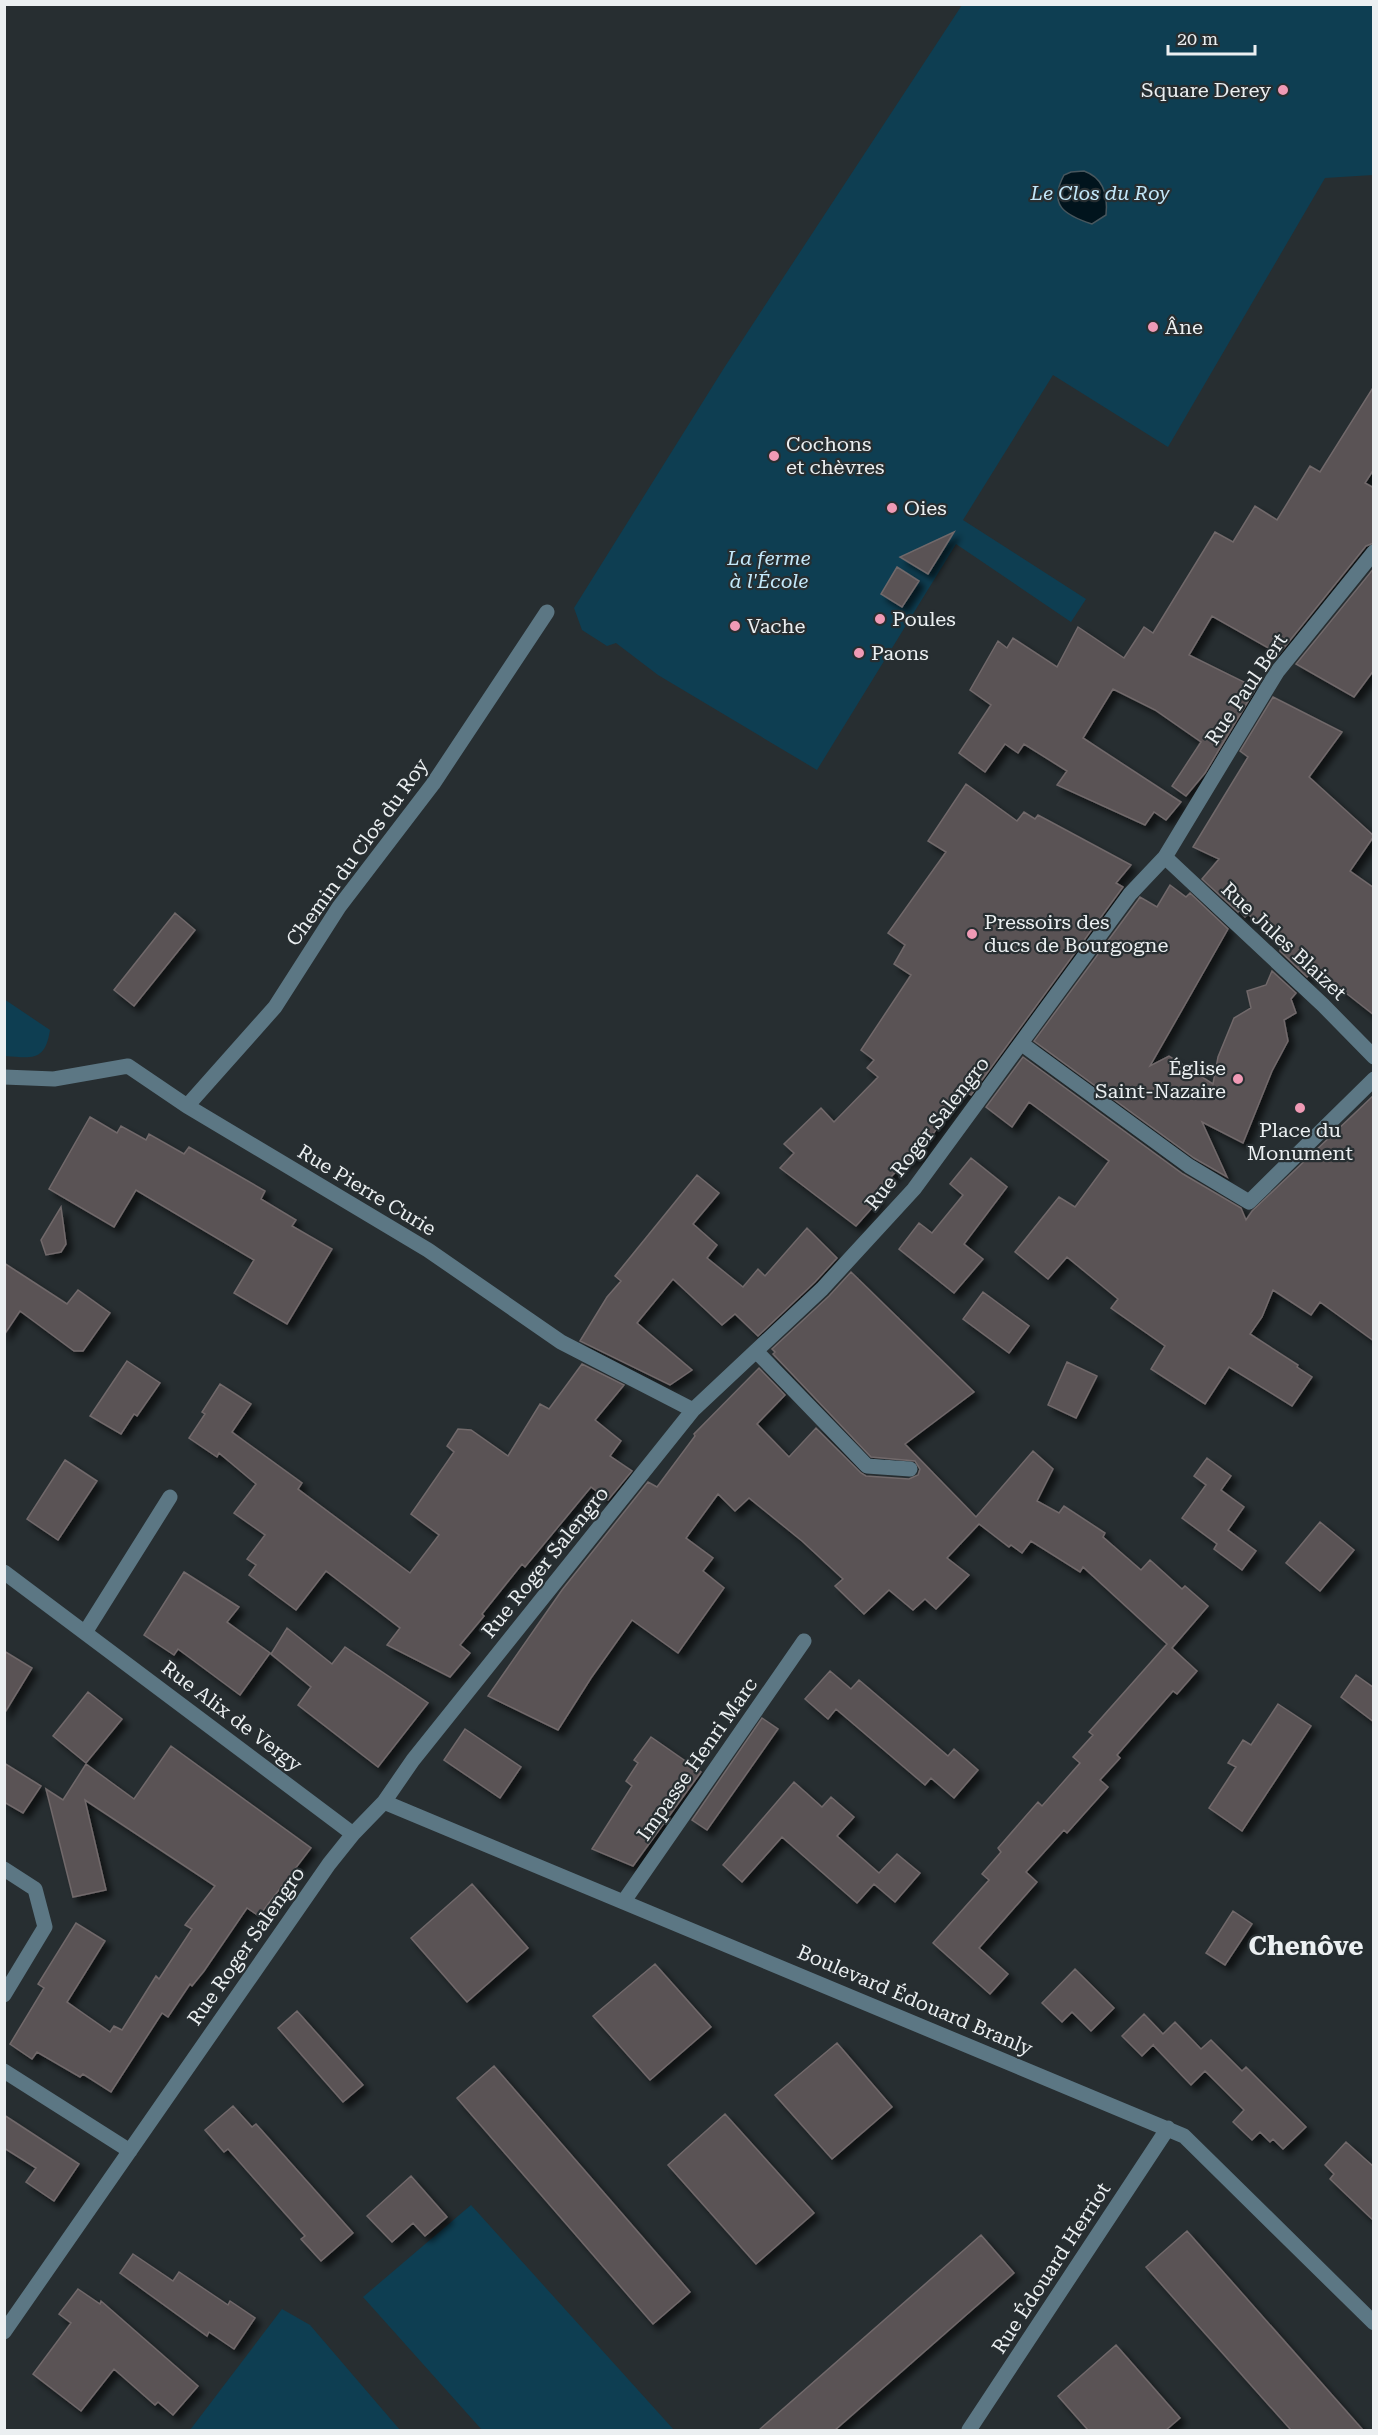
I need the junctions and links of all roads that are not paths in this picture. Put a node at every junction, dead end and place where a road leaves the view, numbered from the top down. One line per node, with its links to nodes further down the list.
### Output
1 (1374, 552): 3 (street, Rue Paul Bert)
2 (547, 612): 8 (street, Chemin du Clos du Roy)
3 (1165, 857): 4 (street, Rue Roger Salengro); 5 (street, Rue Jules Blaizet)
4 (1022, 1044): 7 (street); 9 (street, Rue Roger Salengro)
5 (1374, 1057)
6 (4, 1077): 8 (street, Rue Pierre Curie)
7 (1374, 1079)
8 (187, 1106): 10 (street, Rue Pierre Curie)
9 (756, 1351): 10 (street, Rue Roger Salengro); 11 (street)
10 (693, 1410): 16 (street, Rue Roger Salengro)
11 (910, 1469)
12 (170, 1497): 14 (street)
13 (4, 1572): 14 (street, Rue Alix de Vergy)
14 (86, 1632): 17 (street, Rue Alix de Vergy)
15 (804, 1641): 19 (street, Impasse Henri Marc)
16 (384, 1802): 17 (street, Rue Roger Salengro); 19 (street, Boulevard Édouard Branly)
17 (353, 1834): 23 (street, Rue Roger Salengro)
18 (4, 1869): 20 (street)
19 (624, 1901): 22 (street, Boulevard Édouard Branly)
20 (4, 1995)
21 (4, 2071): 23 (street)
22 (1168, 2128): 24 (street, Boulevard Édouard Branly); 26 (street, Rue Édouard Herriot)
23 (130, 2151): 25 (street, Rue Roger Salengro)
24 (1374, 2323)
25 (4, 2332)
26 (969, 2430)

